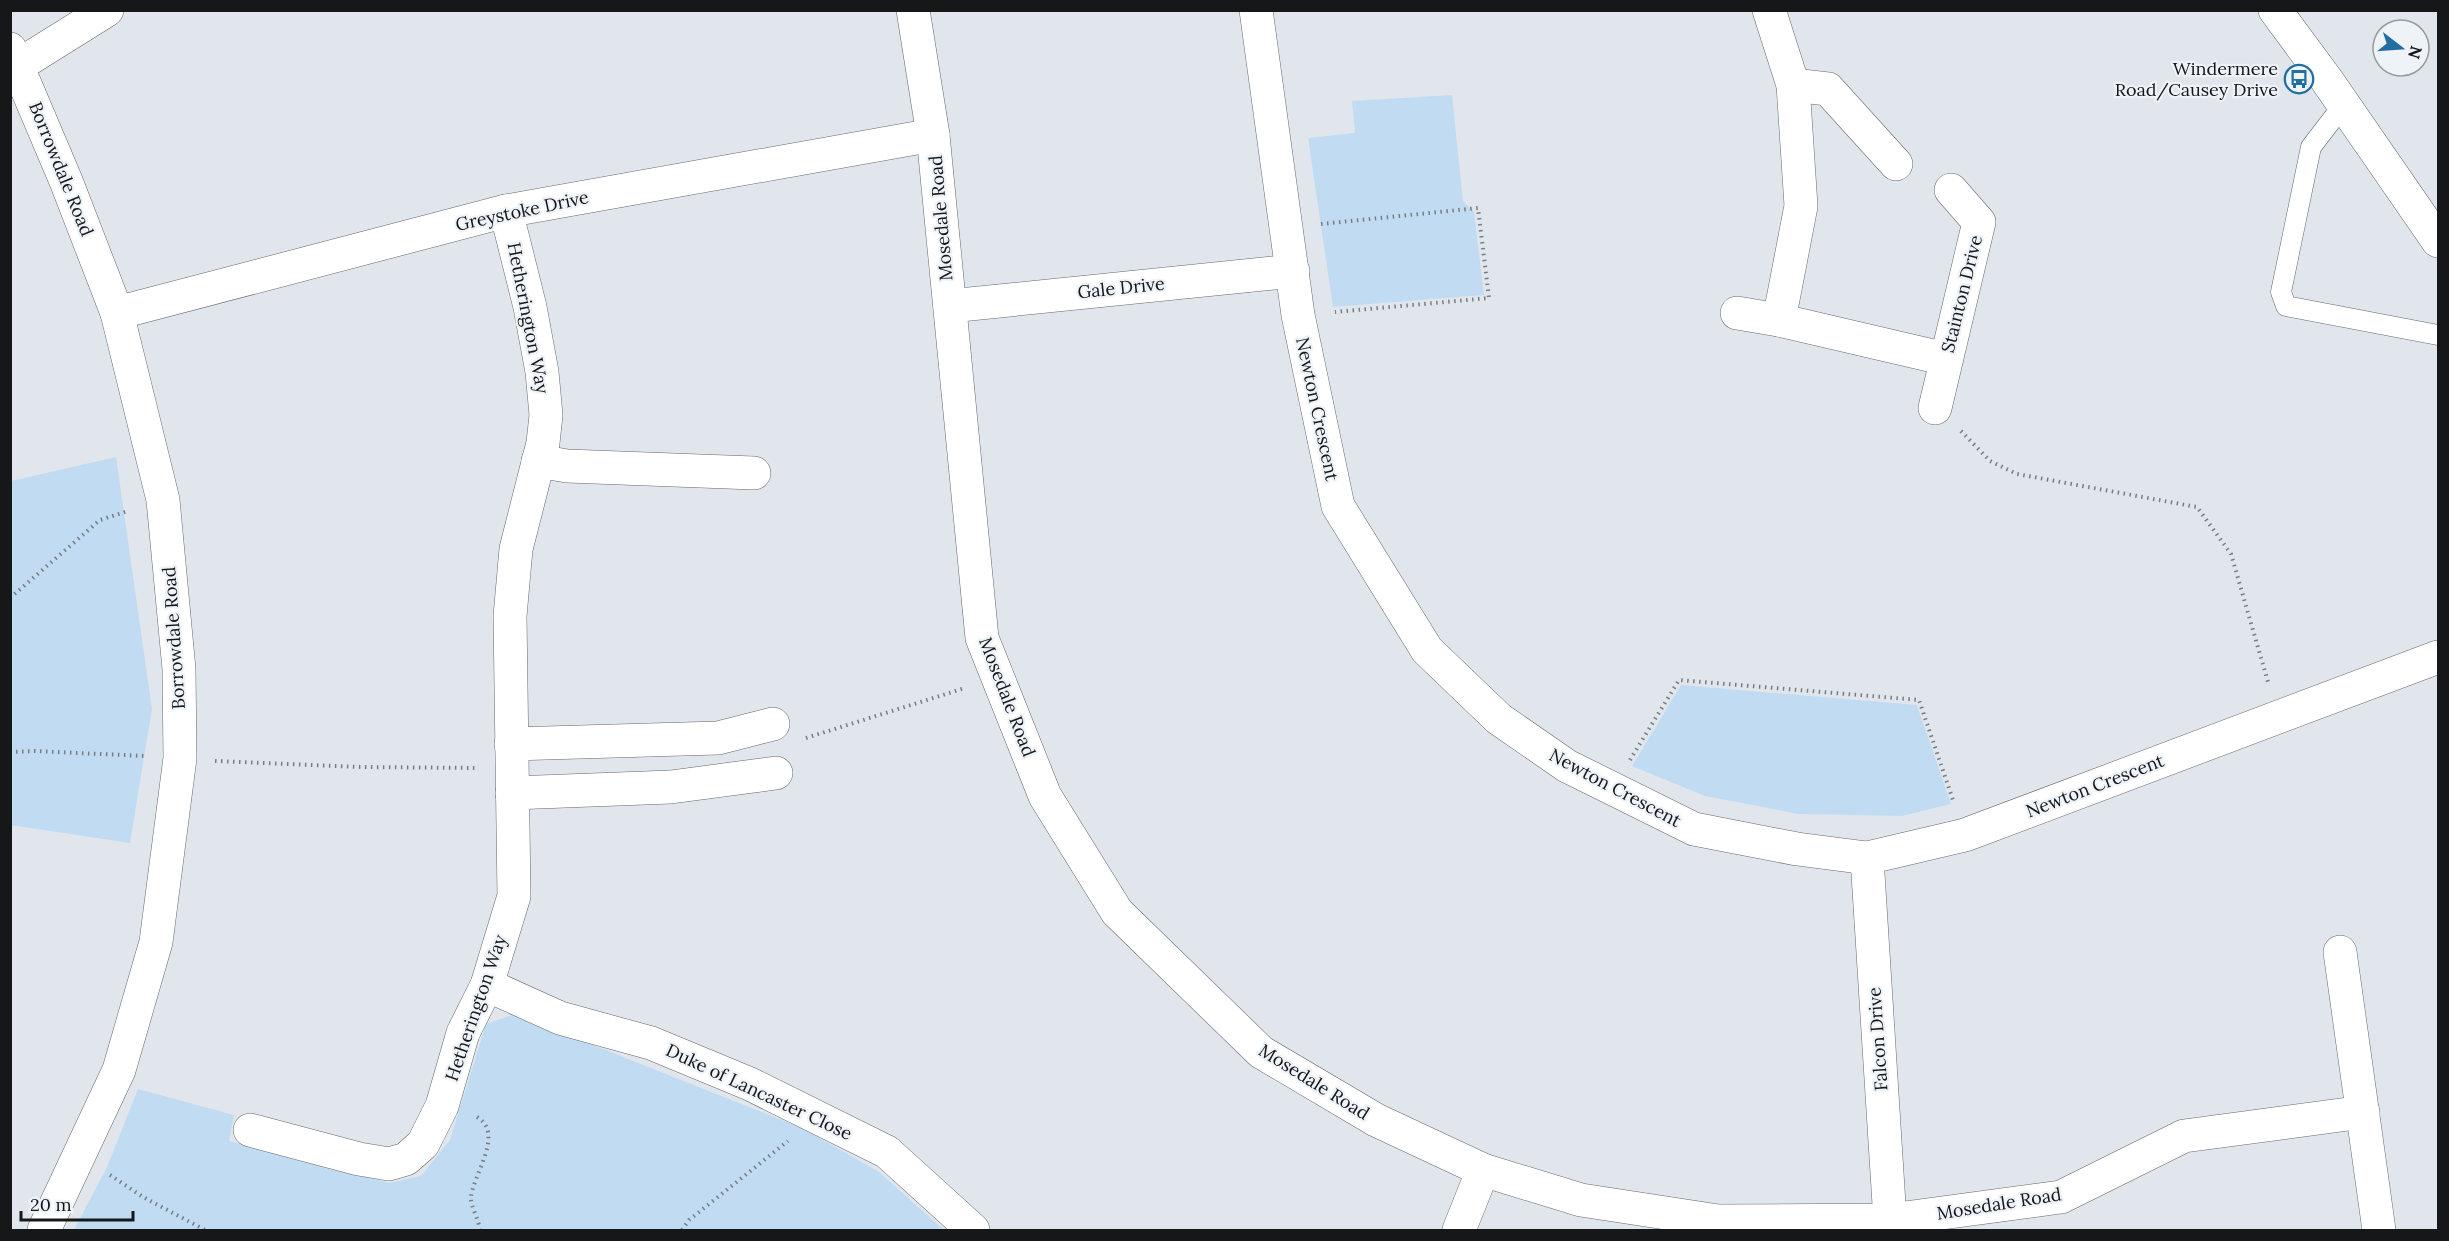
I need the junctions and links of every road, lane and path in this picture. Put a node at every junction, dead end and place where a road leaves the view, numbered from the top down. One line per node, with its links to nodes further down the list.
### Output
1 (107, 10): 6 (street)
2 (914, 10): 9 (street, Mosedale Road)
3 (1256, 10): 13 (street, Newton Crescent)
4 (1769, 10): 7 (street)
5 (2275, 10): 8 (street)
6 (15, 57): 17 (street, Borrowdale Road)
7 (1793, 86): 10 (street); 20 (street)
8 (2344, 104): 14 (street); 21 (lane)
9 (933, 135): 12 (street, Greystoke Drive); 16 (street, Mosedale Road)
10 (1896, 164)
11 (1951, 190): 22 (street, Stainton Drive)
12 (506, 211): 17 (street, Greystoke Drive); 24 (street, Hetherington Way)
13 (1288, 228): 15 (street, Newton Crescent); 19 (path)
14 (2439, 241)
15 (1293, 271): 16 (street, Gale Drive); 19 (street, Newton Crescent)
16 (950, 306): 46 (street, Mosedale Road)
17 (117, 313): 26 (street, Borrowdale Road)
18 (1737, 313): 20 (street)
19 (1298, 315): 35 (street, Newton Crescent)
20 (1779, 320): 22 (street)
21 (2439, 335)
22 (1946, 359): 23 (street, Stainton Drive)
23 (1935, 408): 29 (path)
24 (538, 460): 25 (street); 31 (street, Hetherington Way)
25 (754, 473)
26 (163, 500): 27 (path); 33 (street, Borrowdale Road)
27 (10, 598)
28 (2439, 657): 29 (street, Newton Crescent)
29 (2279, 717): 37 (street, Newton Crescent)
30 (773, 724): 31 (street)
31 (511, 744): 36 (street, Hetherington Way)
32 (10, 752): 33 (path)
33 (180, 758): 45 (street, Borrowdale Road)
34 (776, 774): 36 (street)
35 (1612, 789): 37 (path); 38 (street, Newton Crescent)
36 (512, 793): 40 (street, Hetherington Way)
37 (1965, 835): 38 (street, Newton Crescent)
38 (1867, 858): 47 (street, Falcon Drive)
39 (2340, 952): 43 (street)
40 (487, 984): 41 (street, Hetherington Way); 42 (street, Duke of Lancaster Close)
41 (442, 1106): 44 (street, Hetherington Way); 50 (path)
42 (803, 1111): 51 (path); 52 (street, Duke of Lancaster Close)
43 (2363, 1112): 47 (street, Mosedale Road); 54 (street)
44 (250, 1130)
45 (78, 1162): 48 (street, Borrowdale Road); 49 (path)
46 (1483, 1170): 47 (street, Mosedale Road); 53 (street)
47 (1890, 1220)
48 (44, 1230)
49 (205, 1230)
50 (480, 1230)
51 (682, 1230)
52 (973, 1230)
53 (1459, 1230)
54 (2379, 1230)

